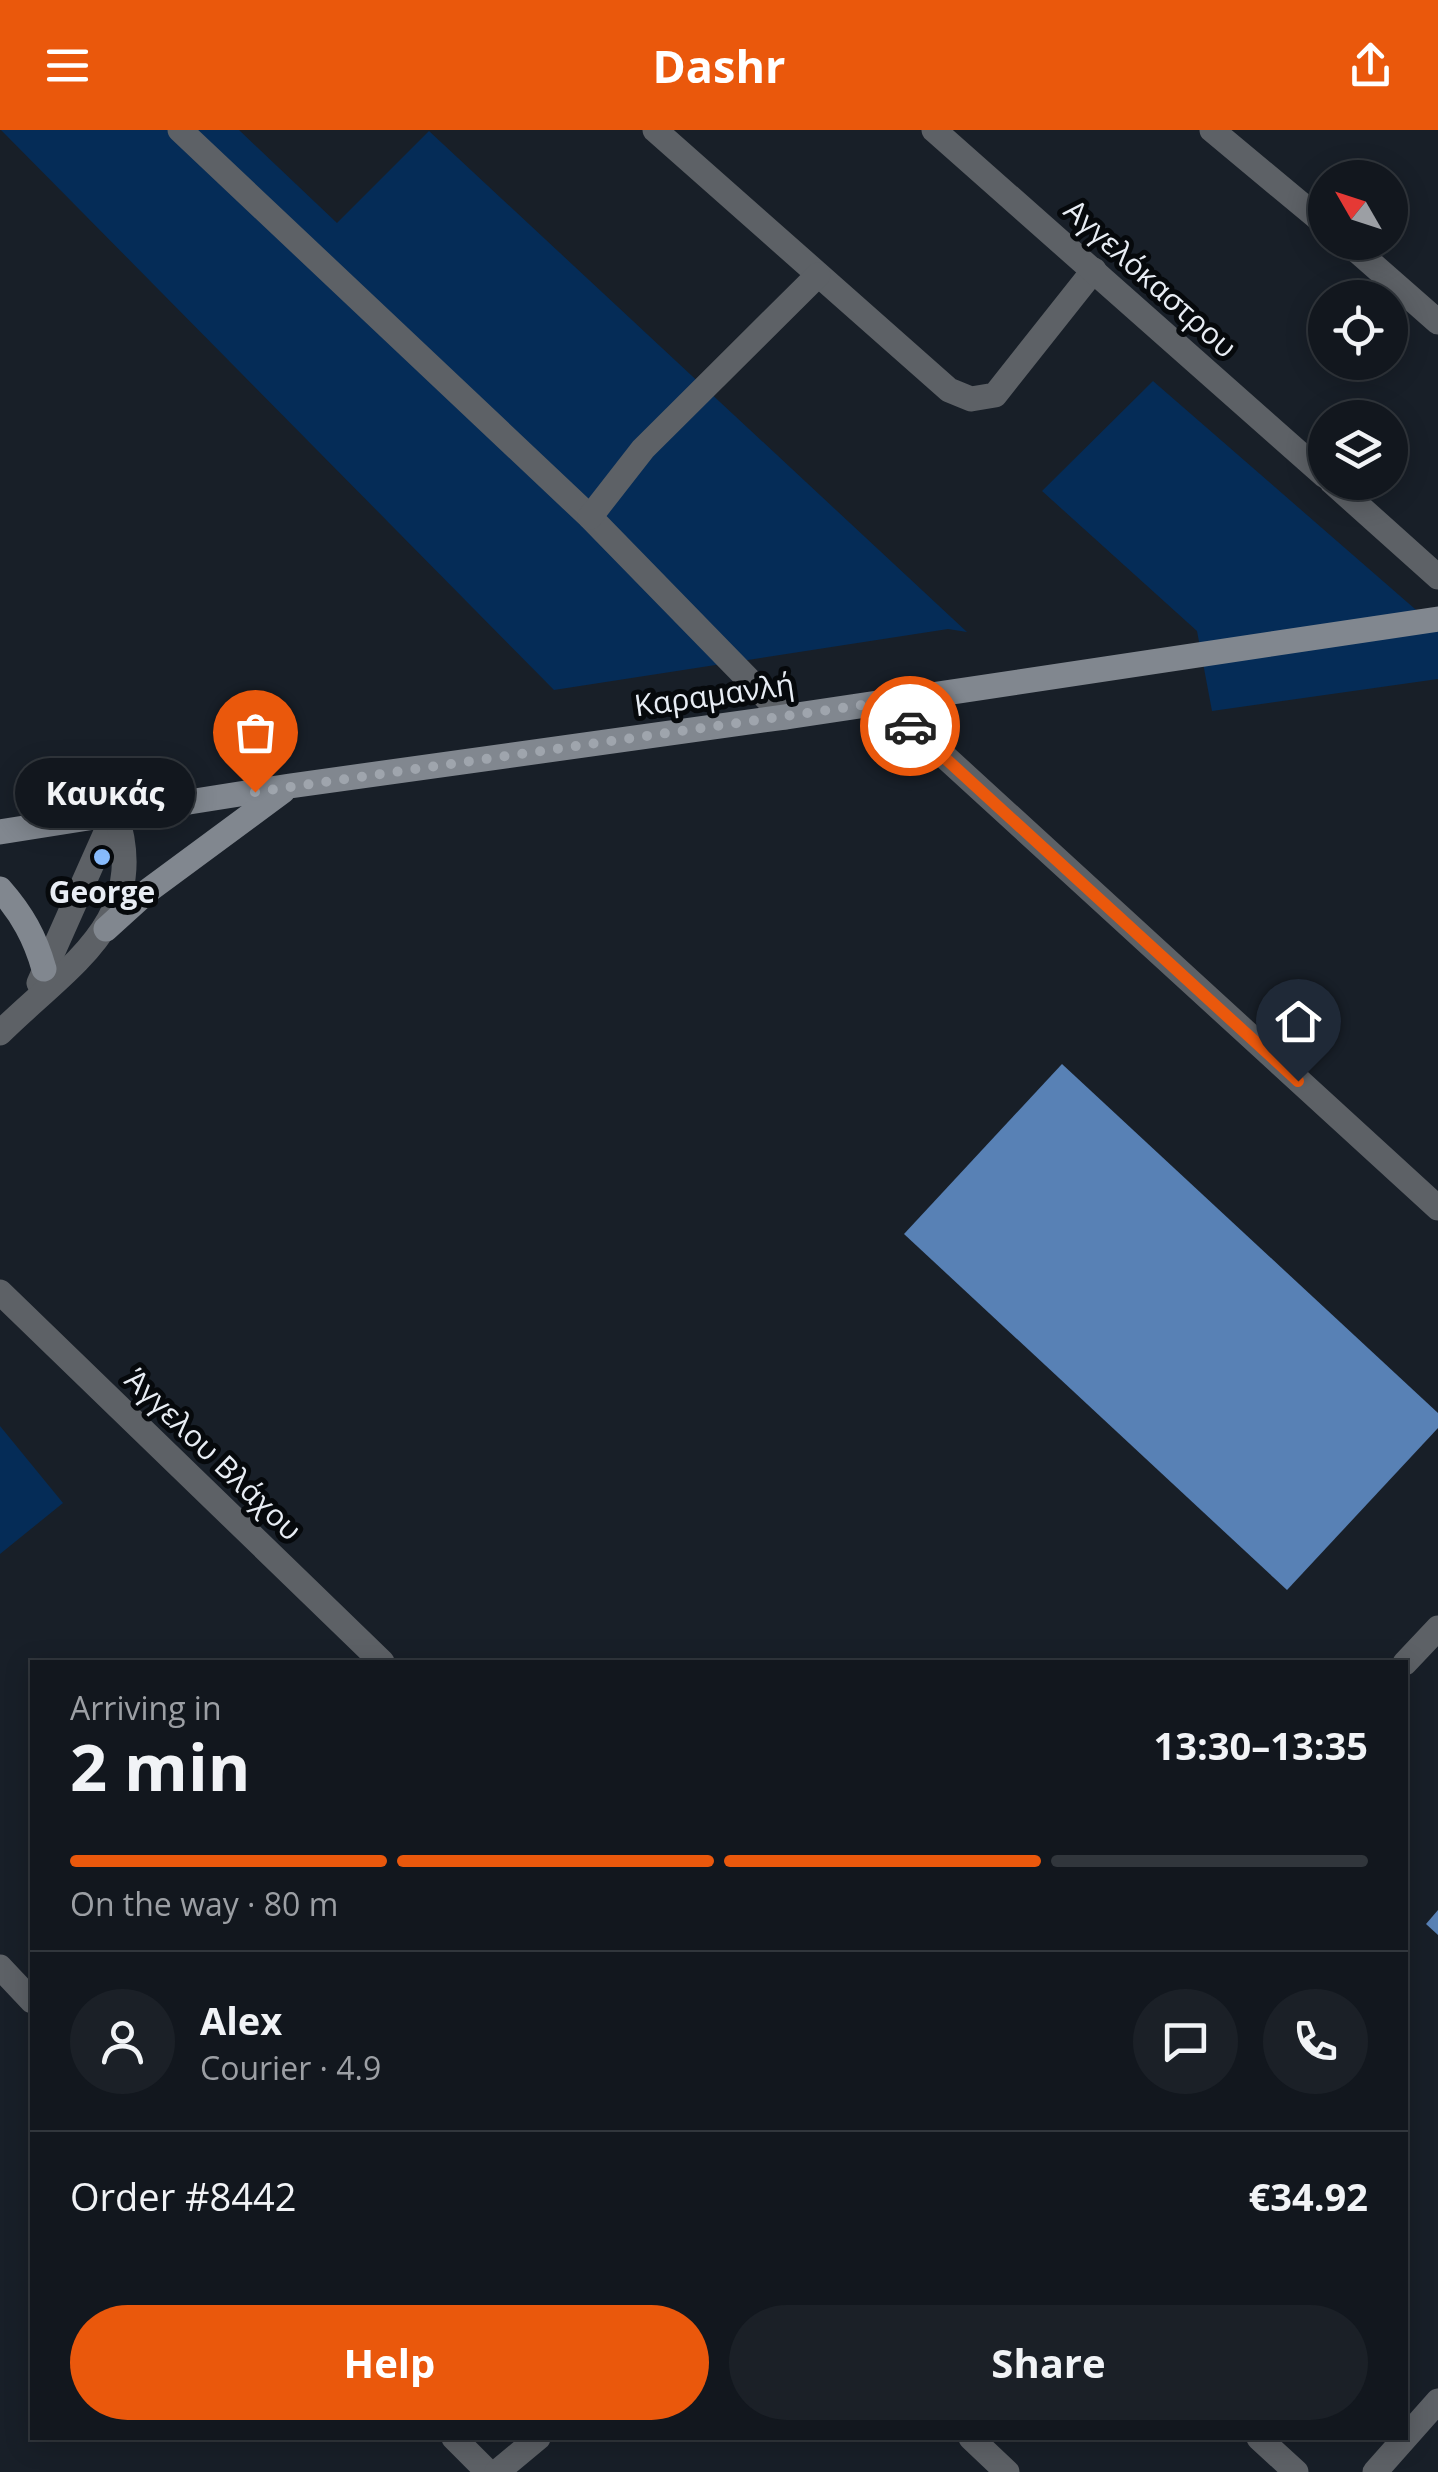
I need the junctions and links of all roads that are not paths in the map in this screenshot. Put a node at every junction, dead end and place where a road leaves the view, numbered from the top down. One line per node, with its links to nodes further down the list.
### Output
1 (180, 130): 12 (street)
2 (654, 130): 8 (street)
3 (934, 130): 7 (street, Αγγελόκαστρου)
4 (1212, 130): 5 (street)
5 (1308, 210)
6 (1367, 260): 9 (street)
7 (1094, 270): 8 (street); 10 (street, Αγγελόκαστρου)
8 (818, 274): 12 (street)
9 (1438, 322)
10 (1308, 461)
11 (1352, 500): 13 (street)
12 (590, 517): 16 (street)
13 (1438, 577)
14 (1438, 619): 15 (main road, Καραμανλή)
15 (884, 702): 16 (main road, Καραμανλή); 25 (street)
16 (785, 717): 17 (main road, Καραμανλή)
17 (290, 786): 18 (main road, Καραμανλή); 21 (main road)
18 (115, 812): 19 (main road, Καραμανλή); 21 (street); 22 (street)
19 (0, 832)
20 (0, 889): 22 (main road)
21 (106, 929): 23 (street)
22 (44, 969): 23 (street)
23 (32, 1001): 24 (street)
24 (0, 1032)
25 (1438, 1208)
26 (0, 1292): 28 (street, Άγγελου Βλάχου)
27 (1438, 1628): 29 (street)
28 (380, 1660)
29 (1408, 1661)
30 (0, 1966): 31 (street)
31 (30, 1999)
32 (1438, 2401): 33 (street)
33 (1408, 2435)
34 (456, 2440): 39 (street)
35 (536, 2440): 40 (street)
36 (973, 2440): 41 (street)
37 (1261, 2440): 42 (street)
38 (1403, 2440): 43 (street)
39 (488, 2472)
40 (497, 2472)
41 (1007, 2472)
42 (1296, 2472)
43 (1375, 2472)

